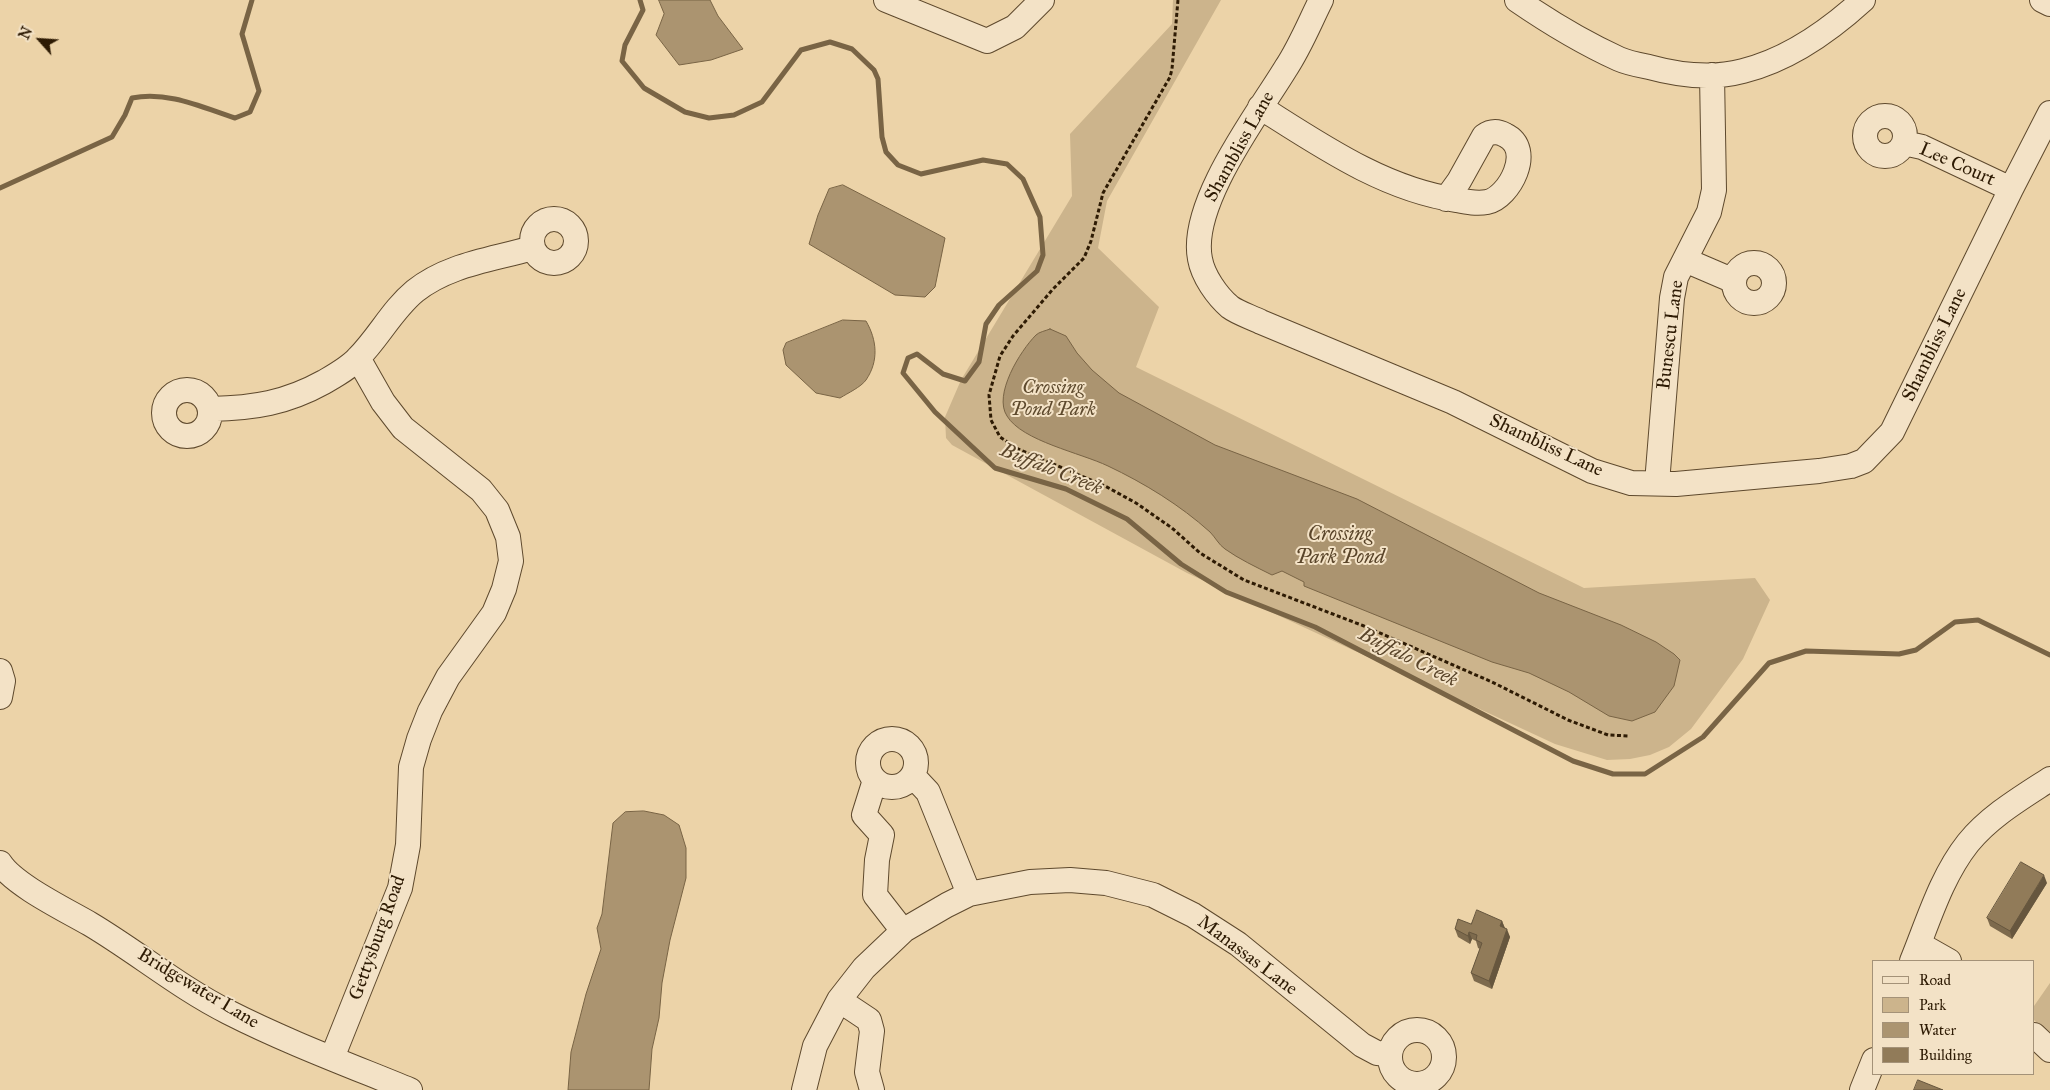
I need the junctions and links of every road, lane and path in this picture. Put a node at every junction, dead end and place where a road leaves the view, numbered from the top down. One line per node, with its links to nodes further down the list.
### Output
1 (886, 0): 2 (street)
2 (1042, 0)
3 (1178, 0): 23 (path)
4 (1322, 0): 10 (street, Shambliss Lane)
5 (1517, 0): 9 (street)
6 (1863, 0): 9 (street)
7 (2042, 0): 8 (street)
8 (2050, 4)
9 (1712, 75): 16 (street, Bunescu Lane)
10 (1260, 107): 14 (street); 20 (street, Shambliss Lane)
11 (2050, 113): 13 (street, Shambliss Lane)
12 (1904, 143): 13 (street, Lee Court)
13 (2010, 189): 20 (street, Shambliss Lane)
14 (1446, 199)
15 (532, 248): 18 (street)
16 (1685, 260): 17 (street); 20 (street, Bunescu Lane)
17 (1734, 281)
18 (358, 358): 19 (street); 36 (street, Gettysburg Road)
19 (211, 409)
20 (1657, 484)
21 (0, 671): 22 (street)
22 (0, 696)
23 (1629, 736)
24 (913, 776): 26 (street); 26 (street); 28 (street)
25 (2050, 779): 30 (street)
26 (874, 780): 29 (street)
27 (0, 863): 36 (street, Bridgewater Lane)
28 (969, 894): 29 (street, Manassas Lane); 35 (street, Manassas Lane)
29 (903, 932): 32 (street, Manassas Lane)
30 (1915, 953): 31 (street)
31 (1945, 960)
32 (839, 1000): 39 (street, Manassas Lane); 40 (street)
33 (2035, 1036): 34 (street)
34 (2050, 1050)
35 (1390, 1054)
36 (332, 1058): 38 (street, Bridgewater Lane)
37 (1872, 1065): 41 (street)
38 (410, 1090)
39 (804, 1090)
40 (872, 1090)
41 (1862, 1090)

